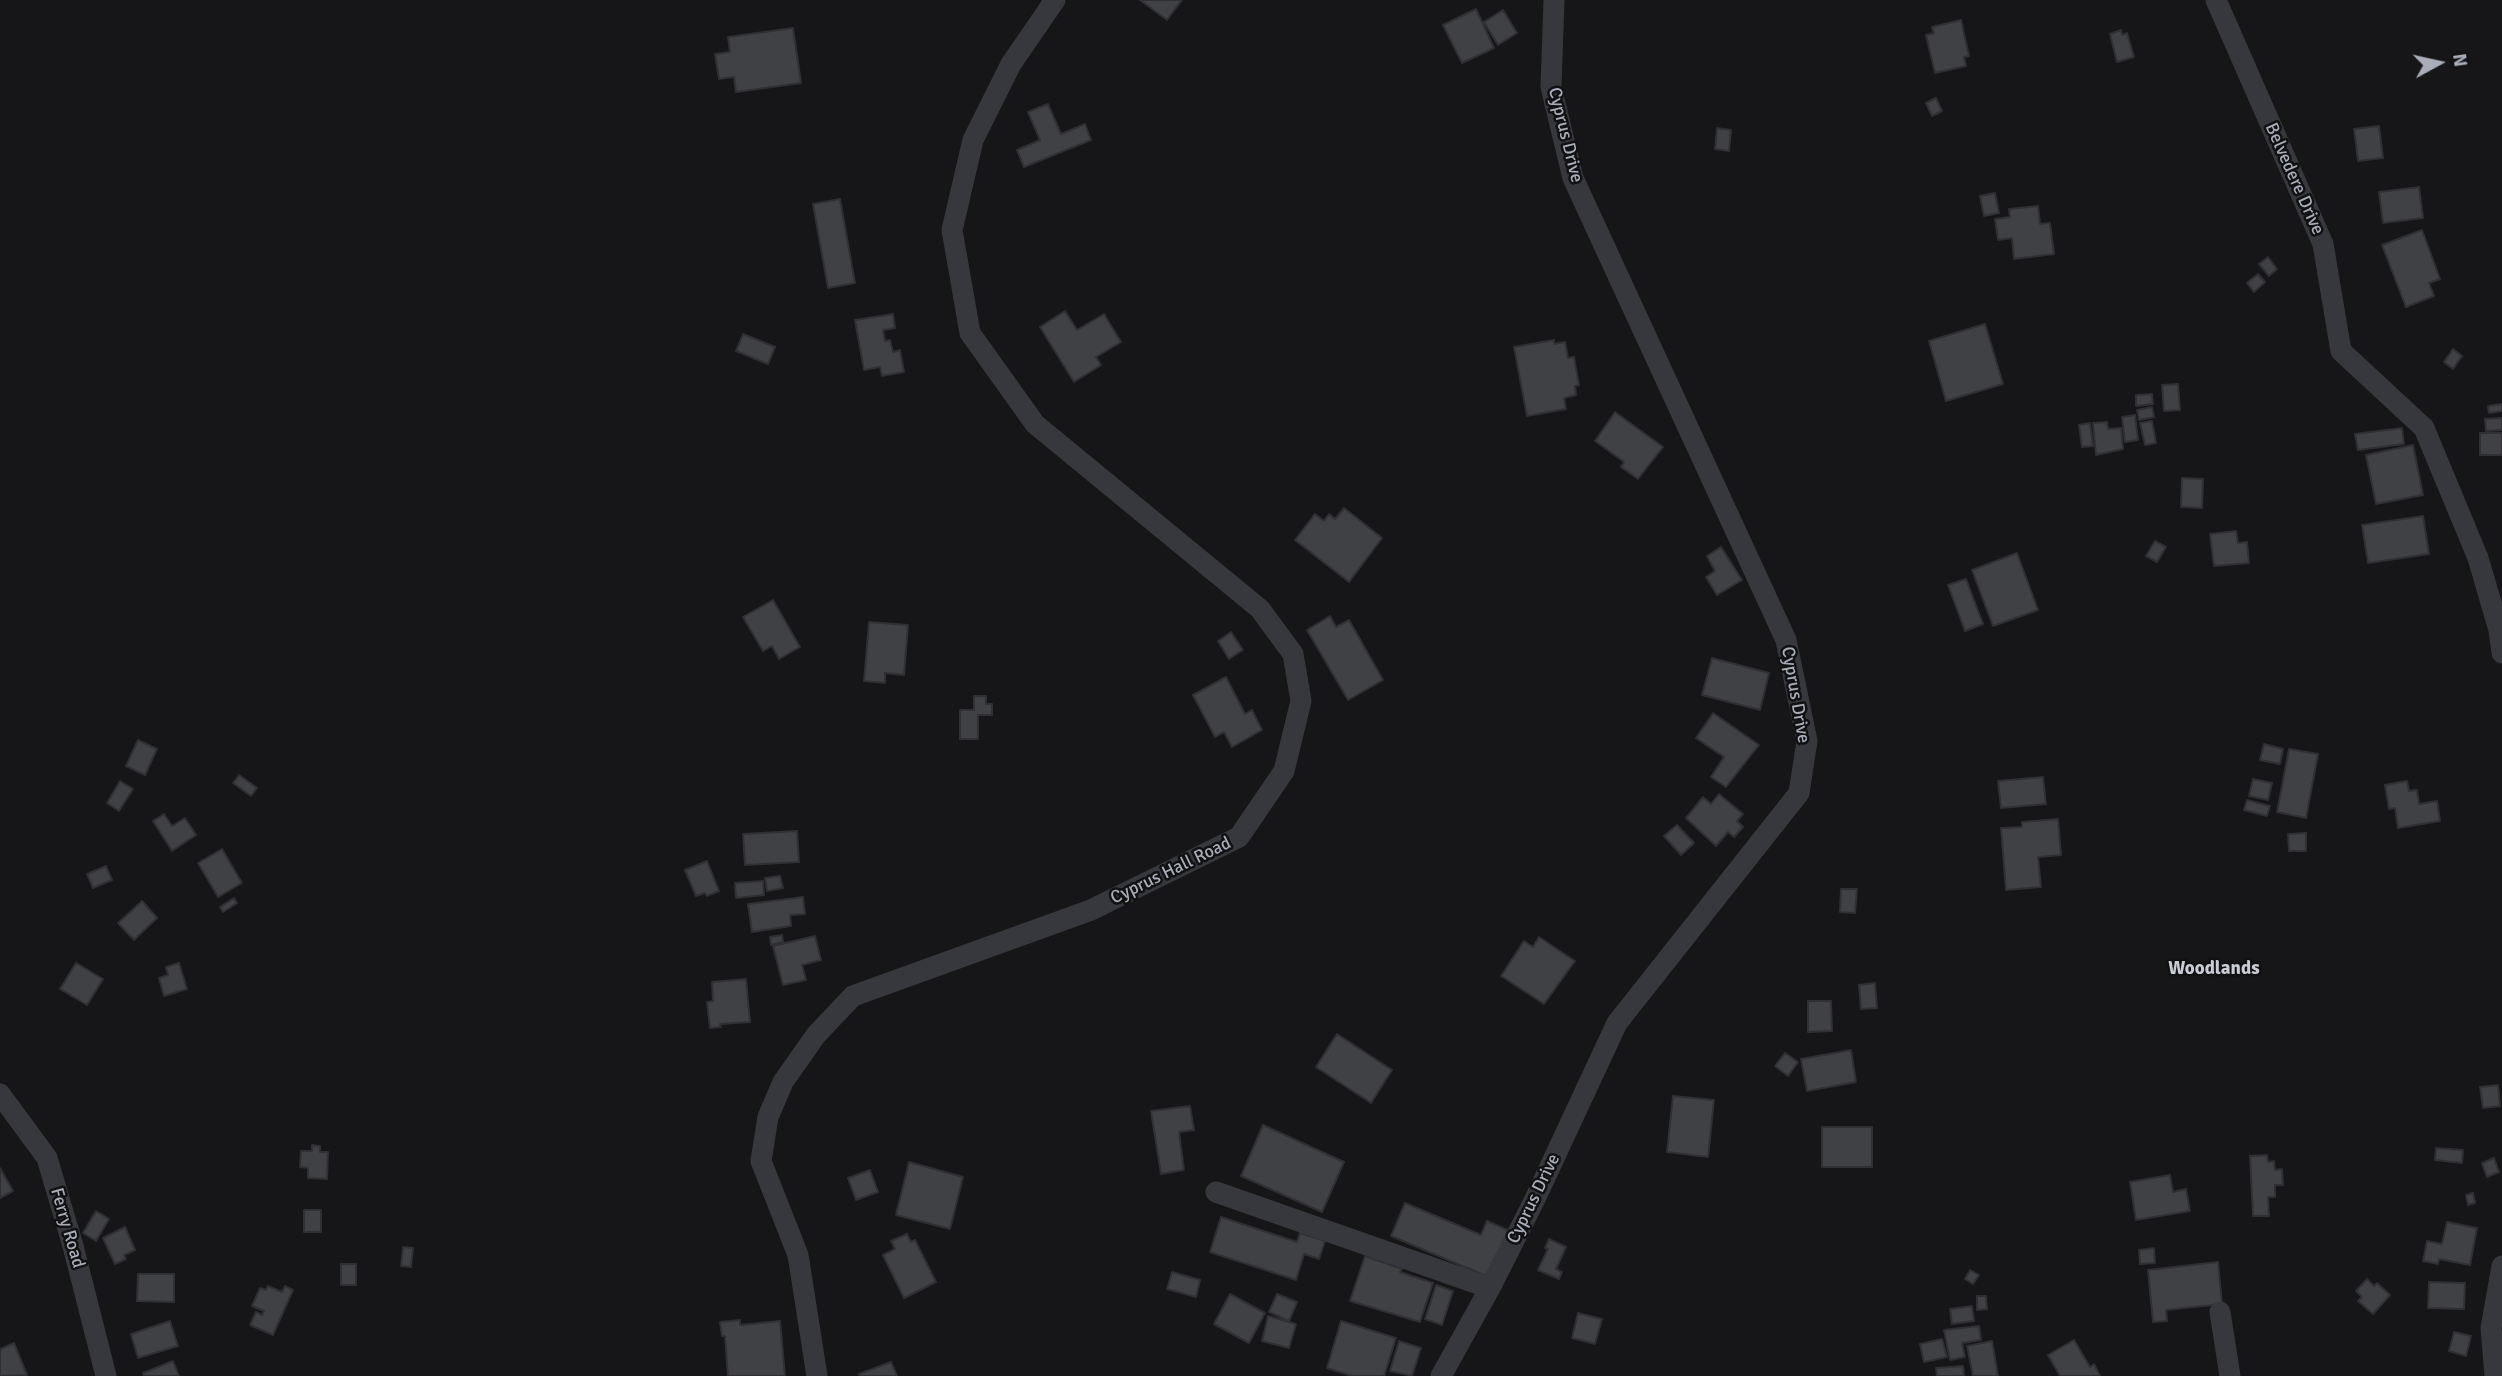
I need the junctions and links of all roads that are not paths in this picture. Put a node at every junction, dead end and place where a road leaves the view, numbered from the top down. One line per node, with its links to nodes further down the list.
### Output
1 (1055, 0): 12 (street, Cyprus Hall Road)
2 (1554, 0): 9 (street, Cyprus Drive)
3 (2216, 0): 4 (street, Belvedere Drive)
4 (2501, 626): 5 (street, Belvedere Drive)
5 (2502, 653)
6 (0, 1094): 11 (street, Ferry Road)
7 (1216, 1192): 9 (street)
8 (2502, 1266): 15 (street)
9 (1490, 1288): 13 (street, Cyprus Drive)
10 (2220, 1312): 14 (street)
11 (106, 1376)
12 (817, 1376)
13 (1441, 1376)
14 (2230, 1376)
15 (2495, 1376)

